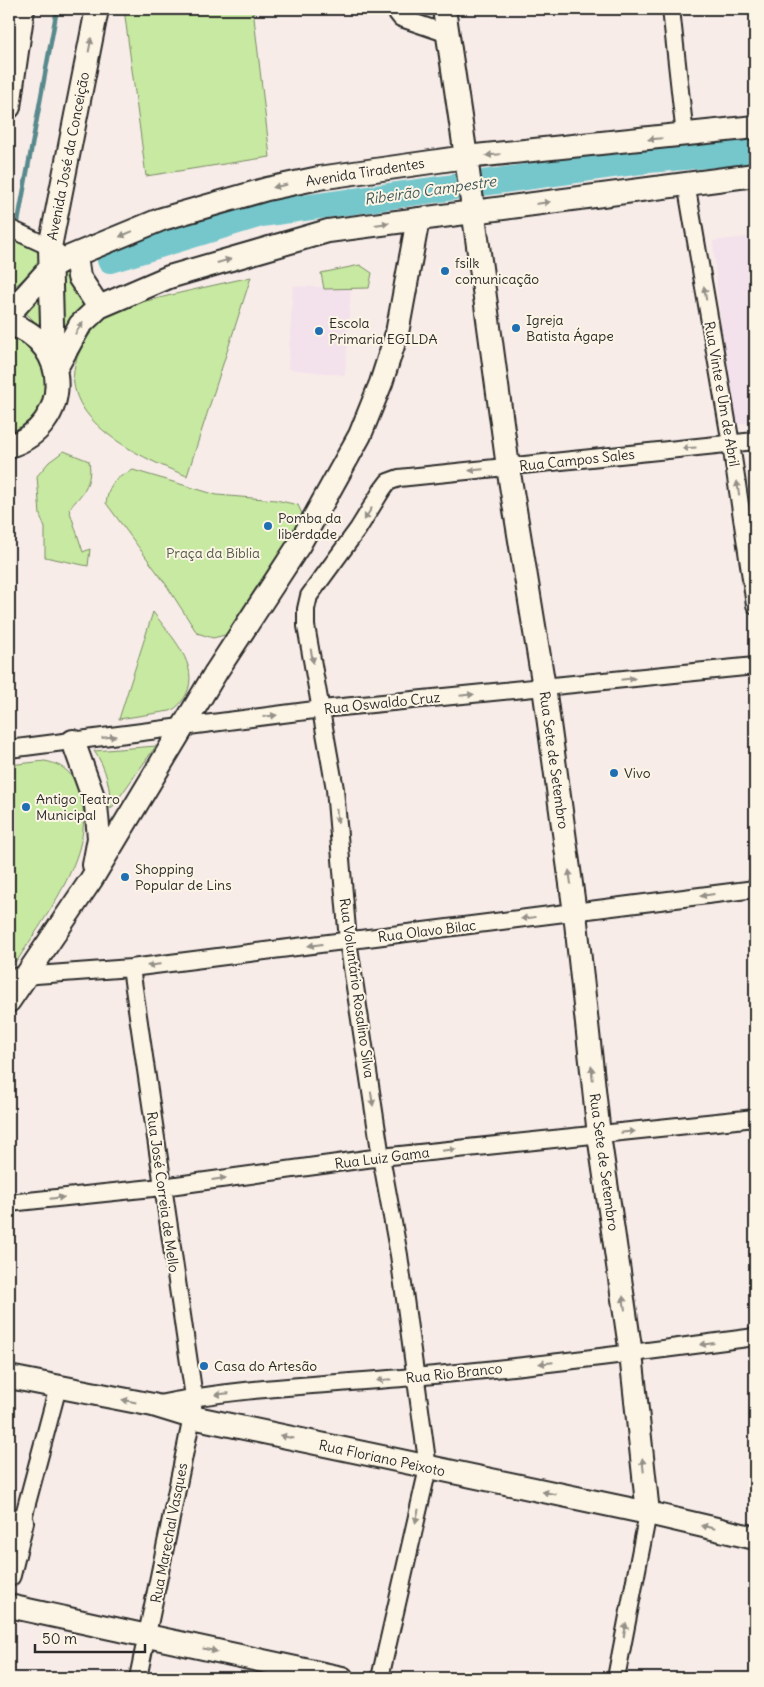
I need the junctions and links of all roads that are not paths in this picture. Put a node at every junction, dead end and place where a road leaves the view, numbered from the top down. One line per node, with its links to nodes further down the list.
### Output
1 (23, 9): 7 (street)
2 (97, 9): 16 (street, Avenida José da Conceição, one-way to 2)
3 (394, 9): 6 (street)
4 (444, 9): 6 (street, Rua Sete de Setembro)
5 (671, 9): 9 (street)
6 (448, 34): 10 (street, Rua Sete de Setembro)
7 (9, 107)
8 (755, 127): 9 (street, Avenida Tiradentes)
9 (684, 136): 10 (street, Avenida Tiradentes, one-way to 10)
10 (467, 162): 13 (street, Rua Sete de Setembro); 16 (street, Avenida Tiradentes, one-way to 16)
11 (755, 175): 12 (street)
12 (686, 183): 13 (street, one-way to 12); 22 (street, Rua Vinte e Um de Abril, one-way to 12)
13 (472, 207): 14 (street); 24 (street, Rua Sete de Setembro)
14 (418, 219): 17 (street, one-way to 14); 30 (street)
15 (9, 228): 16 (street)
16 (61, 257): 17 (street); 18 (street, Avenida Tiradentes); 20 (street, Avenida José da Conceição)
17 (99, 307): 20 (street, one-way to 17)
18 (9, 314)
19 (9, 324): 20 (street)
20 (54, 367): 23 (street, Avenida José da Conceição)
21 (755, 441): 22 (street, Rua Campos Sales)
22 (731, 444): 24 (street, Rua Campos Sales, one-way to 24); 26 (street, Rua Vinte e Um de Abril, one-way to 22)
23 (9, 446)
24 (508, 467): 25 (street, Rua Campos Sales, one-way to 25); 28 (street, Rua Sete de Setembro)
25 (399, 478): 29 (street, Rua Voluntário Rosalino Silva, one-way to 29)
26 (755, 605)
27 (755, 666): 28 (street, Rua Oswaldo Cruz, one-way to 27)
28 (544, 687): 29 (street, Rua Oswaldo Cruz, one-way to 28); 35 (street, Rua Sete de Setembro, one-way to 28)
29 (322, 709): 30 (street, Rua Oswaldo Cruz, one-way to 29); 36 (street, Rua Voluntário Rosalino Silva, one-way to 36)
30 (183, 726): 31 (street, Rua Oswaldo Cruz, one-way to 30); 33 (street)
31 (73, 741): 32 (street, Rua Oswaldo Cruz); 33 (street)
32 (9, 749)
33 (90, 880): 38 (street)
34 (755, 888): 35 (street, Rua Olavo Bilac, one-way to 35)
35 (574, 912): 36 (street, Rua Olavo Bilac, one-way to 36); 41 (street, Rua Sete de Setembro, one-way to 35)
36 (348, 941): 37 (street, Rua Olavo Bilac, one-way to 37); 42 (street, Rua Voluntário Rosalino Silva, one-way to 42)
37 (131, 968): 38 (street, Rua Olavo Bilac); 43 (street, Rua José Correia de Mello)
38 (17, 976): 39 (street)
39 (9, 1001)
40 (755, 1118): 41 (street, Rua Luiz Gama, one-way to 40)
41 (599, 1135): 42 (street, Rua Luiz Gama, one-way to 41); 46 (street, Rua Sete de Setembro, one-way to 41)
42 (381, 1157): 43 (street, Rua Luiz Gama, one-way to 42); 48 (street, Rua Voluntário Rosalino Silva)
43 (162, 1187): 44 (street, Rua Luiz Gama, one-way to 43); 50 (street, Rua José Correia de Mello)
44 (9, 1203)
45 (755, 1338): 46 (street, Rua Rio Branco, one-way to 46)
46 (631, 1354): 48 (street, Rua Rio Branco, one-way to 48); 52 (street, Rua Sete de Setembro, one-way to 46)
47 (9, 1377): 49 (street, Rua Floriano Peixoto)
48 (416, 1377): 50 (street, Rua Rio Branco, one-way to 50); 51 (street, Rua Voluntário Rosalino Silva)
49 (58, 1387): 50 (street, Rua Floriano Peixoto, one-way to 49); 53 (street)
50 (193, 1407): 51 (street, Rua Floriano Peixoto, one-way to 50); 57 (street, Rua Marechal Vasques)
51 (428, 1468): 52 (street, Rua Floriano Peixoto, one-way to 51); 60 (street, one-way to 60)
52 (648, 1513): 54 (street, Rua Floriano Peixoto, one-way to 52); 61 (street, one-way to 52)
53 (15, 1521): 55 (street)
54 (755, 1538)
55 (9, 1575)
56 (9, 1606): 57 (street)
57 (148, 1636): 58 (street, Rua Marechal Vasques); 59 (street, one-way to 59)
58 (138, 1678)
59 (342, 1678)
60 (380, 1678)
61 (616, 1678)

